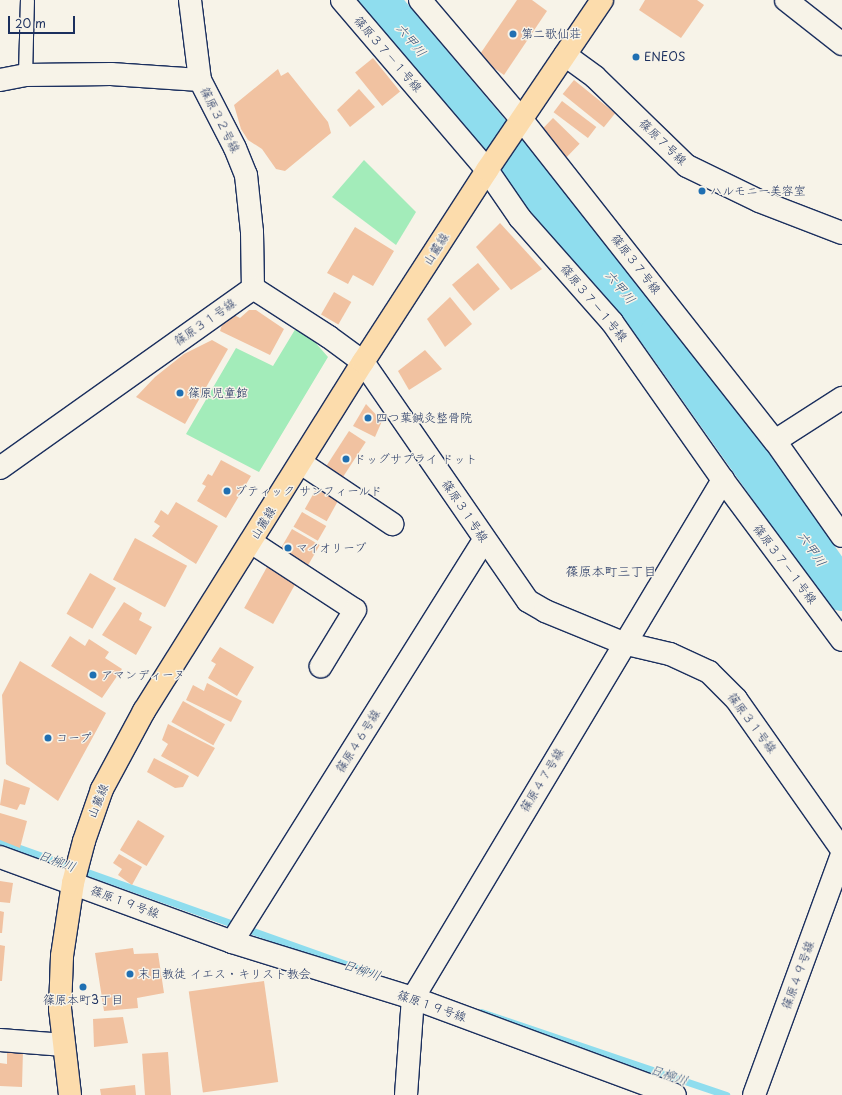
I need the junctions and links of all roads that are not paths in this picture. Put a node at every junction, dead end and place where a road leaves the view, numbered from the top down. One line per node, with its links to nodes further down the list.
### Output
1 (27, 0): 9 (lane)
2 (190, 0): 11 (street)
3 (342, 0): 13 (street, 篠原３７－１号線)
4 (420, 0): 12 (street, 篠原３７号線)
5 (602, 0): 8 (main road, 山麓線)
6 (786, 0): 7 (street)
7 (842, 44)
8 (565, 55): 12 (main road, 山麓線); 14 (street, 篠原７号線)
9 (25, 75): 10 (street, 篠原３２号線); 11 (street, 篠原３２号線)
10 (0, 80)
11 (200, 80): 15 (street, 篠原３２号線)
12 (522, 120): 13 (main road, 山麓線); 18 (street, 篠原３７号線)
13 (487, 170): 16 (main road, 山麓線); 21 (street, 篠原３７－１号線)
14 (842, 233)
15 (253, 288): 16 (street, 篠原３１号線); 20 (street, 篠原３１号線)
16 (363, 362): 19 (main road, 山麓線); 24 (street, 篠原３１号線)
17 (842, 398): 18 (street)
18 (775, 441): 23 (street, 篠原３７号線)
19 (301, 463): 22 (street); 25 (main road, 山麓線)
20 (0, 468)
21 (723, 480): 26 (street, 篠原３７－１号線); 27 (street, 篠原４７号線)
22 (392, 524)
23 (842, 536)
24 (484, 540): 27 (street, 篠原３１号線); 33 (street, 篠原４６号線)
25 (251, 542): 28 (street); 32 (main road, 山麓線)
26 (842, 640)
27 (623, 643): 29 (street, 篠原３１号線); 34 (street, 篠原４７号線)
28 (321, 666)
29 (842, 850)
30 (842, 854): 41 (street, 篠原４９号線)
31 (0, 857): 32 (street, 篠原１９号線)
32 (73, 883): 33 (street, 篠原１９号線); 36 (main road, 山麓線)
33 (233, 942): 34 (street, 篠原１９号線)
34 (413, 998): 37 (street, 篠原１９号線); 39 (street, 篠原４７号線)
35 (0, 1040): 36 (street)
36 (64, 1045): 38 (main road, 山麓線)
37 (639, 1089): 40 (street, 篠原１９号線)
38 (70, 1095)
39 (406, 1095)
40 (675, 1095)
41 (754, 1095)

